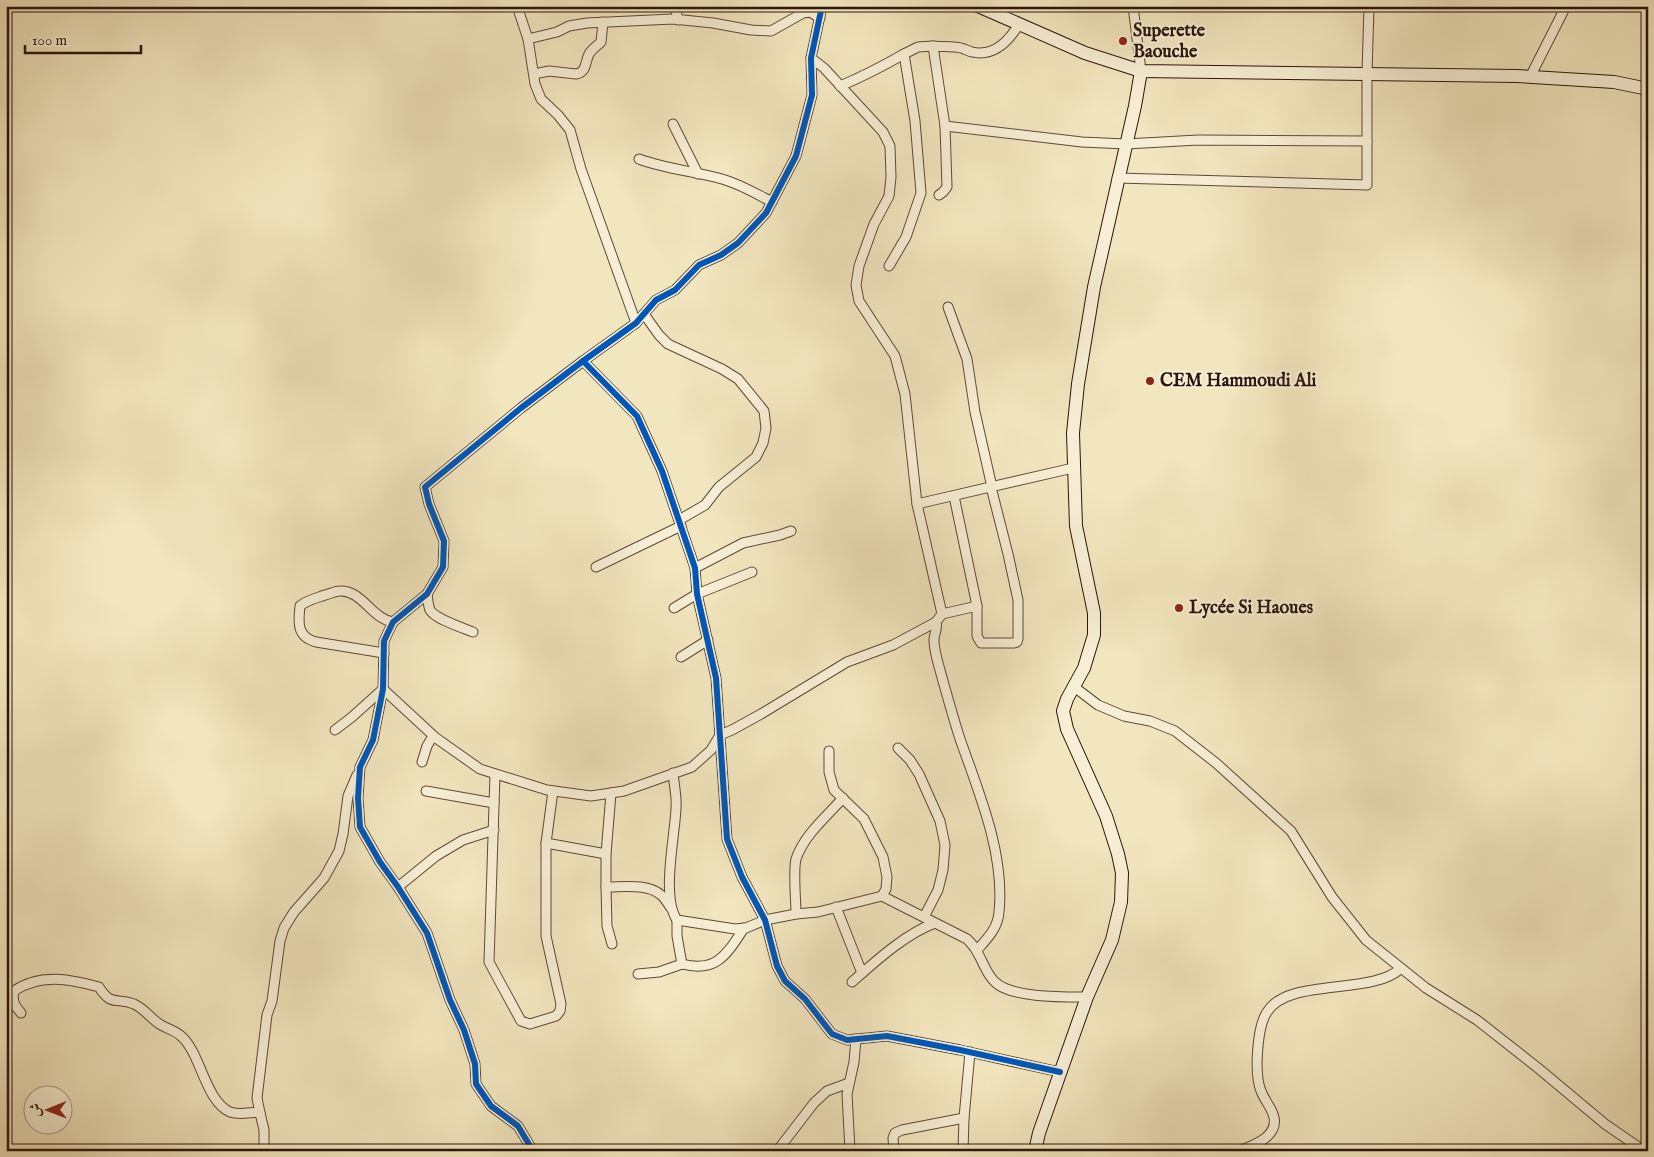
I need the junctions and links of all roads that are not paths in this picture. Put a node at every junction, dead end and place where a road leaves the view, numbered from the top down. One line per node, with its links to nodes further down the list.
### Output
1 (517, 6): 12 (street)
2 (675, 6): 9 (street)
3 (822, 6): 8 (street)
4 (978, 6): 11 (main road)
5 (1133, 6): 16 (street)
6 (1369, 6): 18 (street)
7 (1566, 6): 19 (street)
8 (820, 18): 9 (street); 15 (street)
9 (678, 20): 10 (street)
10 (603, 22): 12 (street); 17 (street)
11 (1019, 24): 13 (street); 16 (main road)
12 (528, 39): 17 (street)
13 (933, 46): 14 (street); 23 (street)
14 (904, 54): 20 (street); 31 (street)
15 (811, 58): 20 (street); 30 (street)
16 (1141, 71): 18 (main road); 25 (main road)
17 (534, 74): 34 (street)
18 (1367, 74): 19 (main road); 24 (street)
19 (1530, 77): 21 (main road)
20 (840, 86): 39 (street)
21 (1648, 90)
22 (673, 124): 27 (street)
23 (945, 126): 25 (street); 29 (street)
24 (1367, 142): 25 (street); 28 (street)
25 (1126, 144): 28 (main road)
26 (638, 158): 27 (street)
27 (698, 174): 30 (street)
28 (1117, 178): 36 (main road)
29 (939, 195)
30 (772, 202): 33 (street)
31 (889, 266)
32 (948, 307): 37 (street)
33 (644, 314): 34 (street); 40 (street)
34 (636, 323): 35 (street)
35 (583, 360): 40 (street); 45 (street)
36 (1073, 468): 37 (street); 55 (main road)
37 (991, 487): 38 (street); 47 (street)
38 (954, 496): 39 (street); 47 (street)
39 (917, 504): 49 (street)
40 (680, 523): 42 (street); 43 (street)
41 (791, 531): 43 (street)
42 (596, 567)
43 (695, 568): 46 (street)
44 (752, 572): 46 (street)
45 (427, 594): 50 (street); 51 (street)
46 (697, 594): 48 (street); 52 (street)
47 (977, 606): 49 (street)
48 (674, 608)
49 (939, 618): 58 (street); 86 (street)
50 (393, 622): 53 (street); 53 (street)
51 (473, 632)
52 (708, 640): 54 (street); 58 (street)
53 (384, 653): 56 (street)
54 (681, 658)
55 (1073, 686): 88 (street); 92 (main road)
56 (383, 690): 57 (street); 59 (street); 63 (street)
57 (335, 730)
58 (720, 735): 64 (street); 82 (street)
59 (433, 736): 62 (street); 65 (street)
60 (898, 748): 80 (street)
61 (829, 751): 69 (street)
62 (422, 762)
63 (360, 767): 74 (street); 98 (street)
64 (672, 773): 68 (street); 78 (street)
65 (495, 774): 67 (street); 70 (street)
66 (426, 791): 70 (street)
67 (553, 791): 68 (street); 72 (street)
68 (611, 793): 73 (street)
69 (843, 798): 76 (street); 79 (street)
70 (494, 803): 71 (street)
71 (494, 830): 72 (street); 74 (street)
72 (546, 843): 73 (street)
73 (606, 854): 75 (street)
74 (398, 887): 101 (street)
75 (606, 887): 78 (street); 85 (street)
76 (882, 896): 77 (street); 80 (street)
77 (836, 908): 79 (street); 90 (street)
78 (672, 910): 81 (street)
79 (796, 914): 82 (street)
80 (924, 917): 83 (street)
81 (677, 920): 84 (street); 87 (street)
82 (764, 920): 84 (street); 94 (street)
83 (935, 923): 86 (street); 90 (street)
84 (744, 928): 87 (street)
85 (612, 944)
86 (976, 950): 92 (street)
87 (682, 964): 89 (street)
88 (1401, 968): 107 (street); 108 (street)
89 (638, 974)
90 (862, 974): 91 (street)
91 (852, 982)
92 (1086, 997): 96 (main road)
93 (21, 1013): 98 (street)
94 (856, 1039): 95 (street); 97 (street)
95 (970, 1052): 96 (street); 99 (street)
96 (1060, 1072): 106 (main road)
97 (848, 1083): 102 (street); 103 (street)
98 (260, 1113): 100 (street)
99 (964, 1118): 104 (street); 105 (street)
100 (264, 1151)
101 (533, 1151)
102 (777, 1151)
103 (850, 1151)
104 (894, 1151)
105 (962, 1151)
106 (1035, 1151)
107 (1238, 1151)
108 (1644, 1151)

